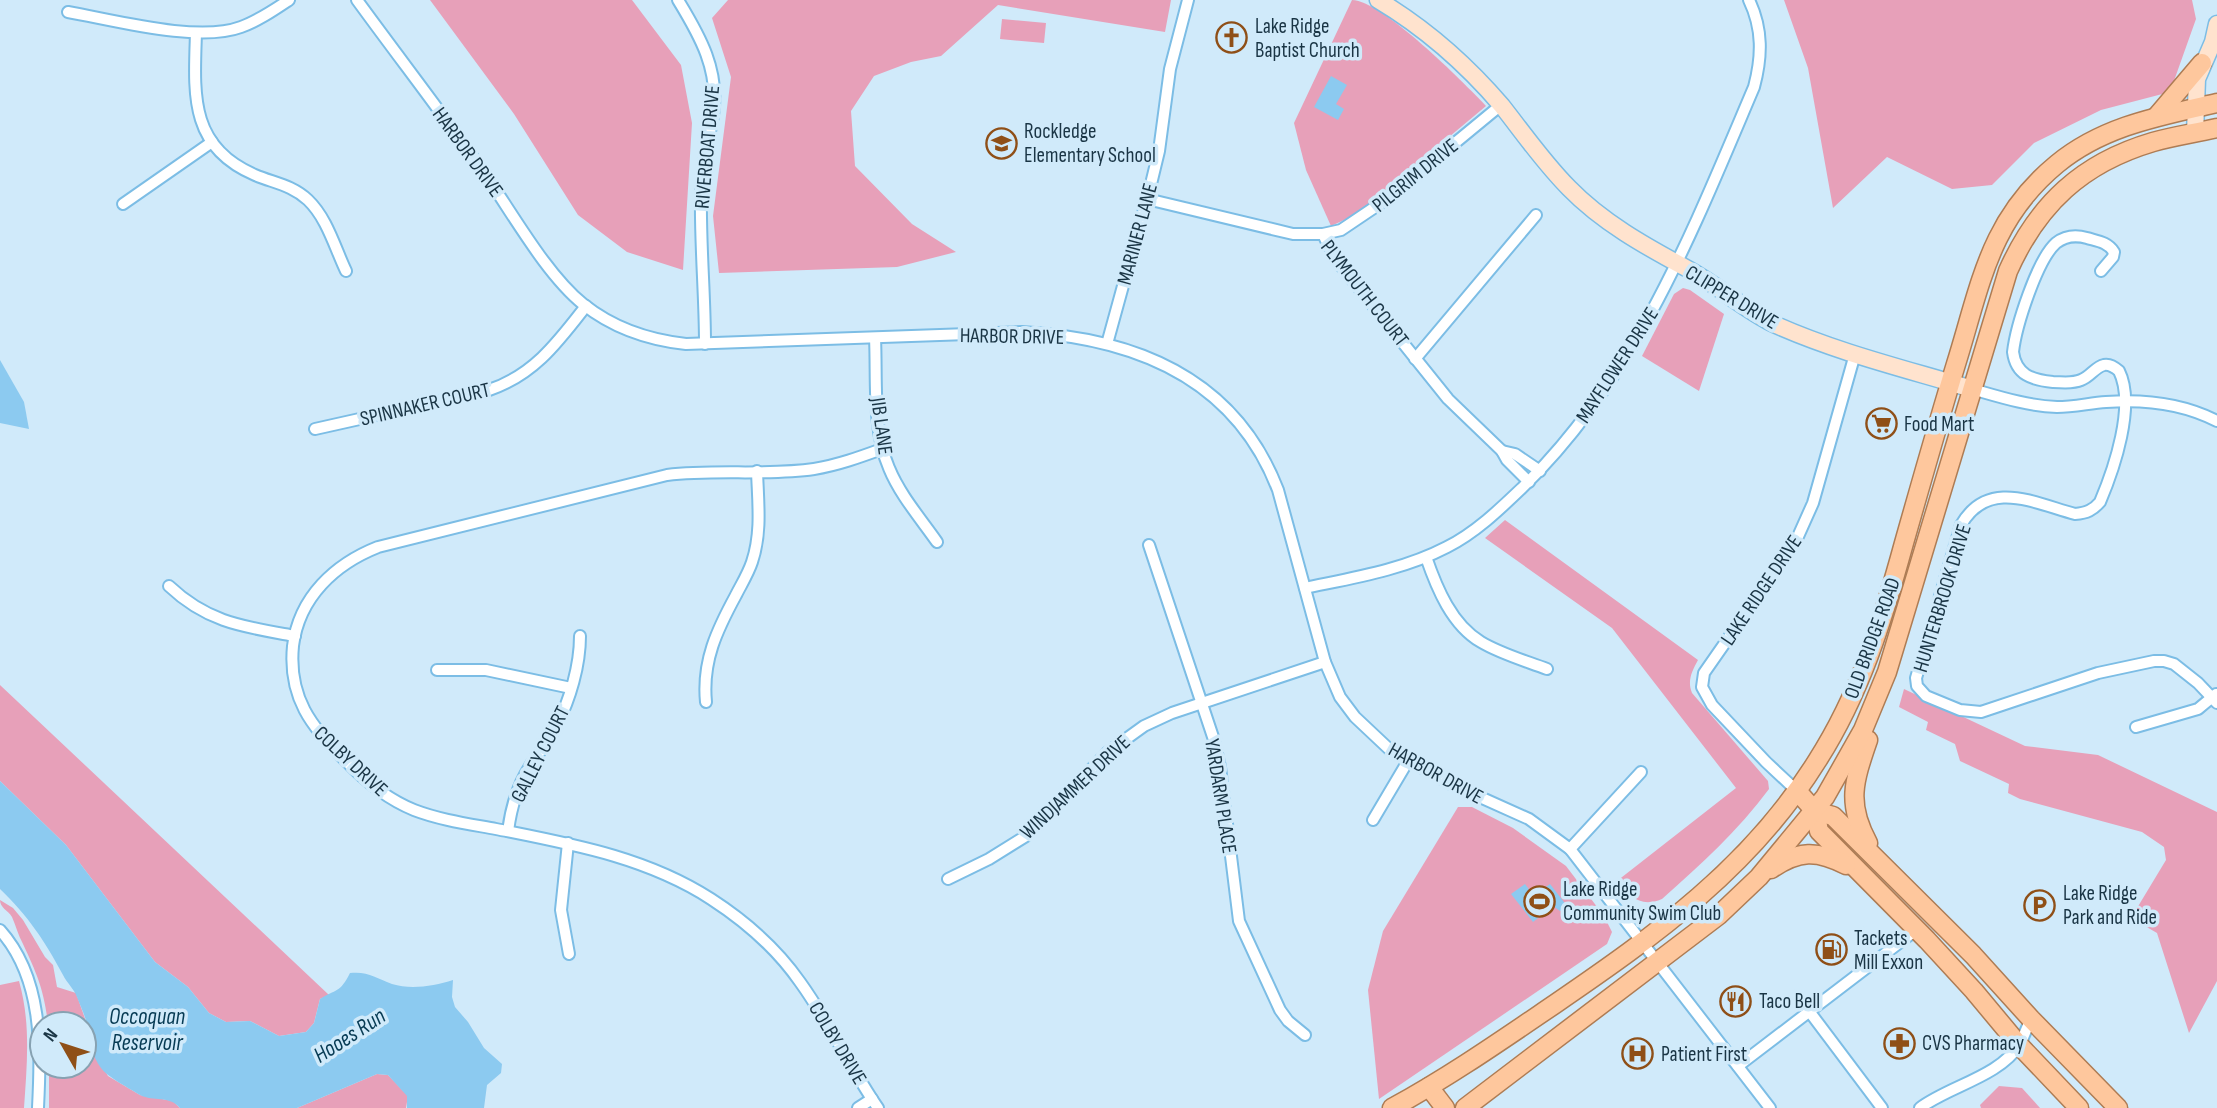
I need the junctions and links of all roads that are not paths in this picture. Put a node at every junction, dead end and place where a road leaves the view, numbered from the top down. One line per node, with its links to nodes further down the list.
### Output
1 (289, 0): 9 (street)
2 (357, 0): 26 (street, HARBOR DRIVE)
3 (678, 0): 28 (street, RIVERBOAT DRIVE)
4 (1188, 0): 19 (street, MARINER LANE)
5 (1378, 0): 13 (street, CLIPPER DRIVE)
6 (1749, 0): 23 (street, MAYFLOWER DRIVE)
7 (68, 12): 9 (street)
8 (2217, 23): 10 (street)
9 (196, 33): 18 (street)
10 (2215, 41): 11 (street)
11 (2202, 63): 14 (street); 15 (main road)
12 (2217, 103): 14 (main road, OLD BRIDGE ROAD)
13 (1501, 105): 22 (street, PILGRIM DRIVE); 23 (street, CLIPPER DRIVE)
14 (2195, 108): 15 (main road, OLD BRIDGE ROAD); 17 (street)
15 (2156, 117): 32 (main road, OLD BRIDGE ROAD)
16 (2217, 128): 17 (main road, OLD BRIDGE ROAD)
17 (2195, 133): 33 (main road, OLD BRIDGE ROAD)
18 (212, 142): 20 (street); 24 (street)
19 (1147, 199): 22 (street, PLYMOUTH COURT); 29 (street, MARINER LANE)
20 (122, 204)
21 (1536, 215): 31 (street, PLYMOUTH COURT)
22 (1324, 234): 31 (street, PLYMOUTH COURT)
23 (1677, 264): 30 (street, CLIPPER DRIVE); 40 (street, MAYFLOWER DRIVE)
24 (346, 271)
25 (2101, 271): 34 (street)
26 (586, 306): 28 (street, HARBOR DRIVE); 36 (street, SPINNAKER COURT)
27 (875, 338): 28 (street, HARBOR DRIVE); 29 (street, HARBOR DRIVE); 37 (street, JIB LANE)
28 (705, 344)
29 (1107, 344): 46 (street, HARBOR DRIVE)
30 (1855, 354): 32 (street, CLIPPER DRIVE); 60 (street, LAKE RIDGE DRIVE)
31 (1415, 359): 38 (street, PLYMOUTH COURT)
32 (1950, 382): 33 (street, CLIPPER DRIVE); 60 (main road, OLD BRIDGE ROAD)
33 (1972, 389): 34 (street, CLIPPER DRIVE); 53 (main road, OLD BRIDGE ROAD)
34 (2124, 401): 35 (street, CLIPPER DRIVE); 54 (street, HUNTERBROOK DRIVE)
35 (2217, 421)
36 (315, 429)
37 (882, 449): 39 (street, COLBY DRIVE); 42 (street, JIB LANE)
38 (1502, 451): 40 (street, PLYMOUTH COURT); 41 (street, PLYMOUTH COURT)
39 (757, 471): 47 (street, COLBY DRIVE); 55 (street)
40 (1539, 471): 41 (street, MAYFLOWER DRIVE)
41 (1529, 482): 44 (street, MAYFLOWER DRIVE)
42 (937, 542)
43 (1149, 545): 56 (street, YARDARM PLACE)
44 (1426, 557): 46 (street, MAYFLOWER DRIVE); 50 (street)
45 (169, 586): 47 (street)
46 (1305, 588): 49 (street, HARBOR DRIVE)
47 (295, 636): 63 (street, COLBY DRIVE)
48 (580, 636): 52 (street, GALLEY COURT)
49 (1325, 662): 56 (street, WINDJAMMER DRIVE); 58 (street, HARBOR DRIVE)
50 (1547, 669)
51 (437, 670): 52 (street)
52 (571, 688): 63 (street, GALLEY COURT)
53 (1879, 694): 61 (main road, OLD BRIDGE ROAD); 66 (main road)
54 (2216, 698): 57 (street)
55 (706, 702)
56 (1202, 703): 69 (street, WINDJAMMER DRIVE); 77 (street, YARDARM PLACE)
57 (2136, 727)
58 (1408, 761): 62 (street); 65 (street, HARBOR DRIVE)
59 (1641, 772): 65 (street)
60 (1797, 791): 61 (main road); 72 (main road, OLD BRIDGE ROAD)
61 (1815, 811): 66 (main road); 67 (main road); 68 (main road, OLD BRIDGE ROAD)
62 (1373, 820)
63 (508, 831): 64 (street, COLBY DRIVE)
64 (568, 843): 73 (street); 81 (street, COLBY DRIVE)
65 (1570, 849): 72 (street, HARBOR DRIVE)
66 (1876, 858): 76 (main road)
67 (1858, 872): 68 (main road); 71 (main road)
68 (1759, 877): 74 (main road, OLD BRIDGE ROAD)
69 (948, 879)
70 (0, 930): 82 (street)
71 (1916, 930): 75 (street); 78 (main road)
72 (1643, 941): 74 (street, HARBOR DRIVE); 80 (main road, OLD BRIDGE ROAD)
73 (569, 954)
74 (1658, 962): 79 (street, HARBOR DRIVE); 86 (main road, OLD BRIDGE ROAD)
75 (1809, 1012): 79 (street); 88 (street)
76 (2031, 1019): 78 (street); 91 (main road)
77 (1305, 1035)
78 (2019, 1045): 89 (street); 90 (main road)
79 (1738, 1066): 87 (street, HARBOR DRIVE)
80 (1429, 1087): 84 (main road, OLD BRIDGE ROAD); 85 (main road)
81 (875, 1104): 83 (street)
82 (38, 1108)
83 (858, 1108)
84 (1392, 1108)
85 (1445, 1108)
86 (1465, 1108)
87 (1770, 1108)
88 (1882, 1108)
89 (1920, 1108)
90 (2079, 1108)
91 (2118, 1108)

